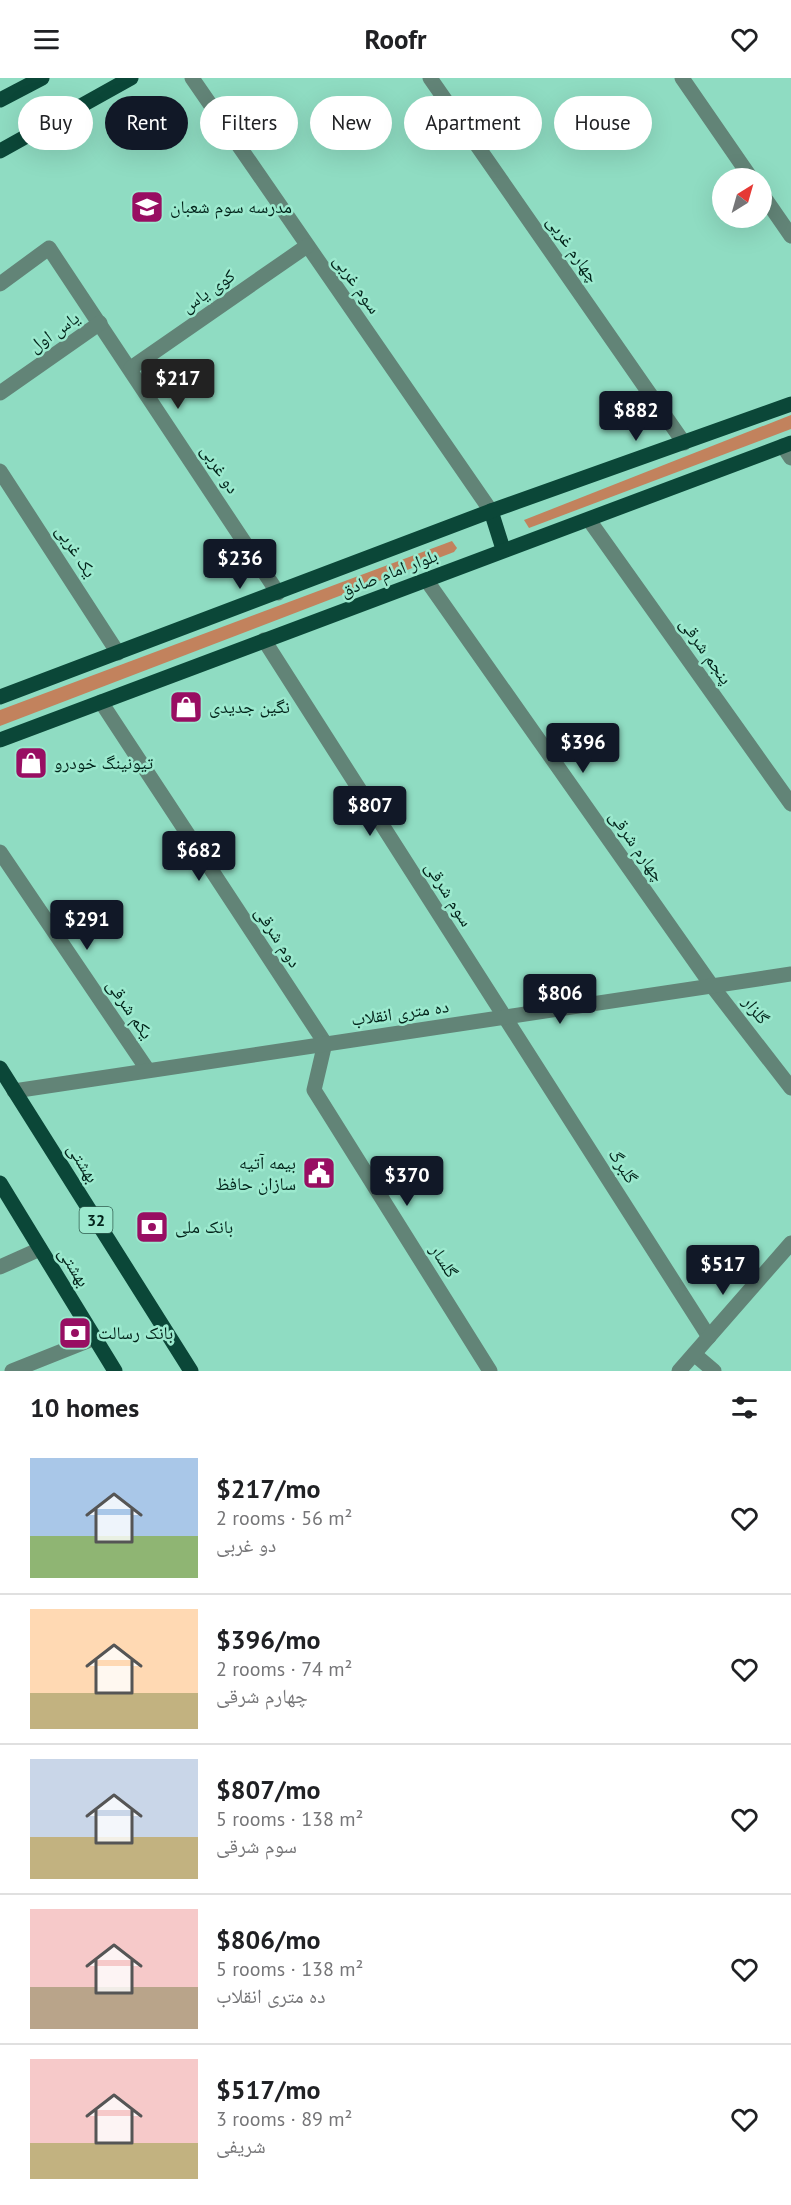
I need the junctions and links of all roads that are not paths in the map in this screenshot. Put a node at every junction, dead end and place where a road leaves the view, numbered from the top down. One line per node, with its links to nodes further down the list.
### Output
1 (42, 78): 6 (main road)
2 (131, 78): 7 (main road)
3 (192, 78): 11 (street, سوم غربی)
4 (430, 78): 17 (street, چهارم غربی)
5 (682, 78): 8 (street)
6 (0, 100)
7 (0, 151)
8 (745, 168)
9 (772, 208): 10 (street)
10 (791, 236)
11 (307, 246): 14 (street, کوی یاس); 20 (street, سوم غربی)
12 (0, 284): 13 (street, دو غربی)
13 (100, 323): 14 (street, دو غربی); 15 (street, یاس اول)
14 (131, 369): 24 (street, دو غربی)
15 (0, 393)
16 (791, 404): 17 (main road, بلوار امام صادق)
17 (684, 443): 20 (main road, بلوار امام صادق)
18 (788, 449): 21 (main road, بلوار امام صادق)
19 (0, 471): 26 (street, یک غربی)
20 (491, 511): 22 (main road); 24 (main road, بلوار امام صادق)
21 (589, 520): 22 (main road, بلوار امام صادق); 30 (street, پنجم شرقی)
22 (503, 549): 23 (main road, بلوار امام صادق)
23 (427, 581): 25 (main road, بلوار امام صادق); 33 (street, چهارم شرقی)
24 (278, 593): 26 (main road, بلوار امام صادق)
25 (264, 640): 28 (main road, بلوار امام صادق); 34 (street, سوم شرقی)
26 (118, 653): 27 (main road, بلوار امام صادق)
27 (0, 697)
28 (101, 702): 29 (main road, بلوار امام صادق); 35 (street, دوم شرقی)
29 (0, 740)
30 (791, 804)
31 (0, 852): 37 (street, یکم شرقی)
32 (791, 974): 33 (street, ده متری انقلاب)
33 (712, 986): 34 (street, ده متری انقلاب); 38 (street, گلزار)
34 (503, 1017): 35 (street, ده متری انقلاب); 44 (street, گلبرگ)
35 (325, 1043): 37 (street, ده متری انقلاب); 50 (street, گلسار)
36 (0, 1068): 39 (main road, بهشتى / 32)
37 (147, 1070): 39 (street, ده متری انقلاب)
38 (791, 1088)
39 (14, 1091): 49 (main road, بهشتى / 32)
40 (0, 1183): 42 (main road, بهشتی)
41 (791, 1243): 44 (street)
42 (40, 1250): 43 (street); 45 (main road, بهشتی)
43 (0, 1267)
44 (710, 1337): 46 (street)
45 (95, 1338): 47 (street); 48 (main road, بهشتی)
46 (694, 1354): 51 (street); 52 (street)
47 (12, 1371)
48 (115, 1371)
49 (191, 1371)
50 (490, 1371)
51 (679, 1371)
52 (714, 1371)

